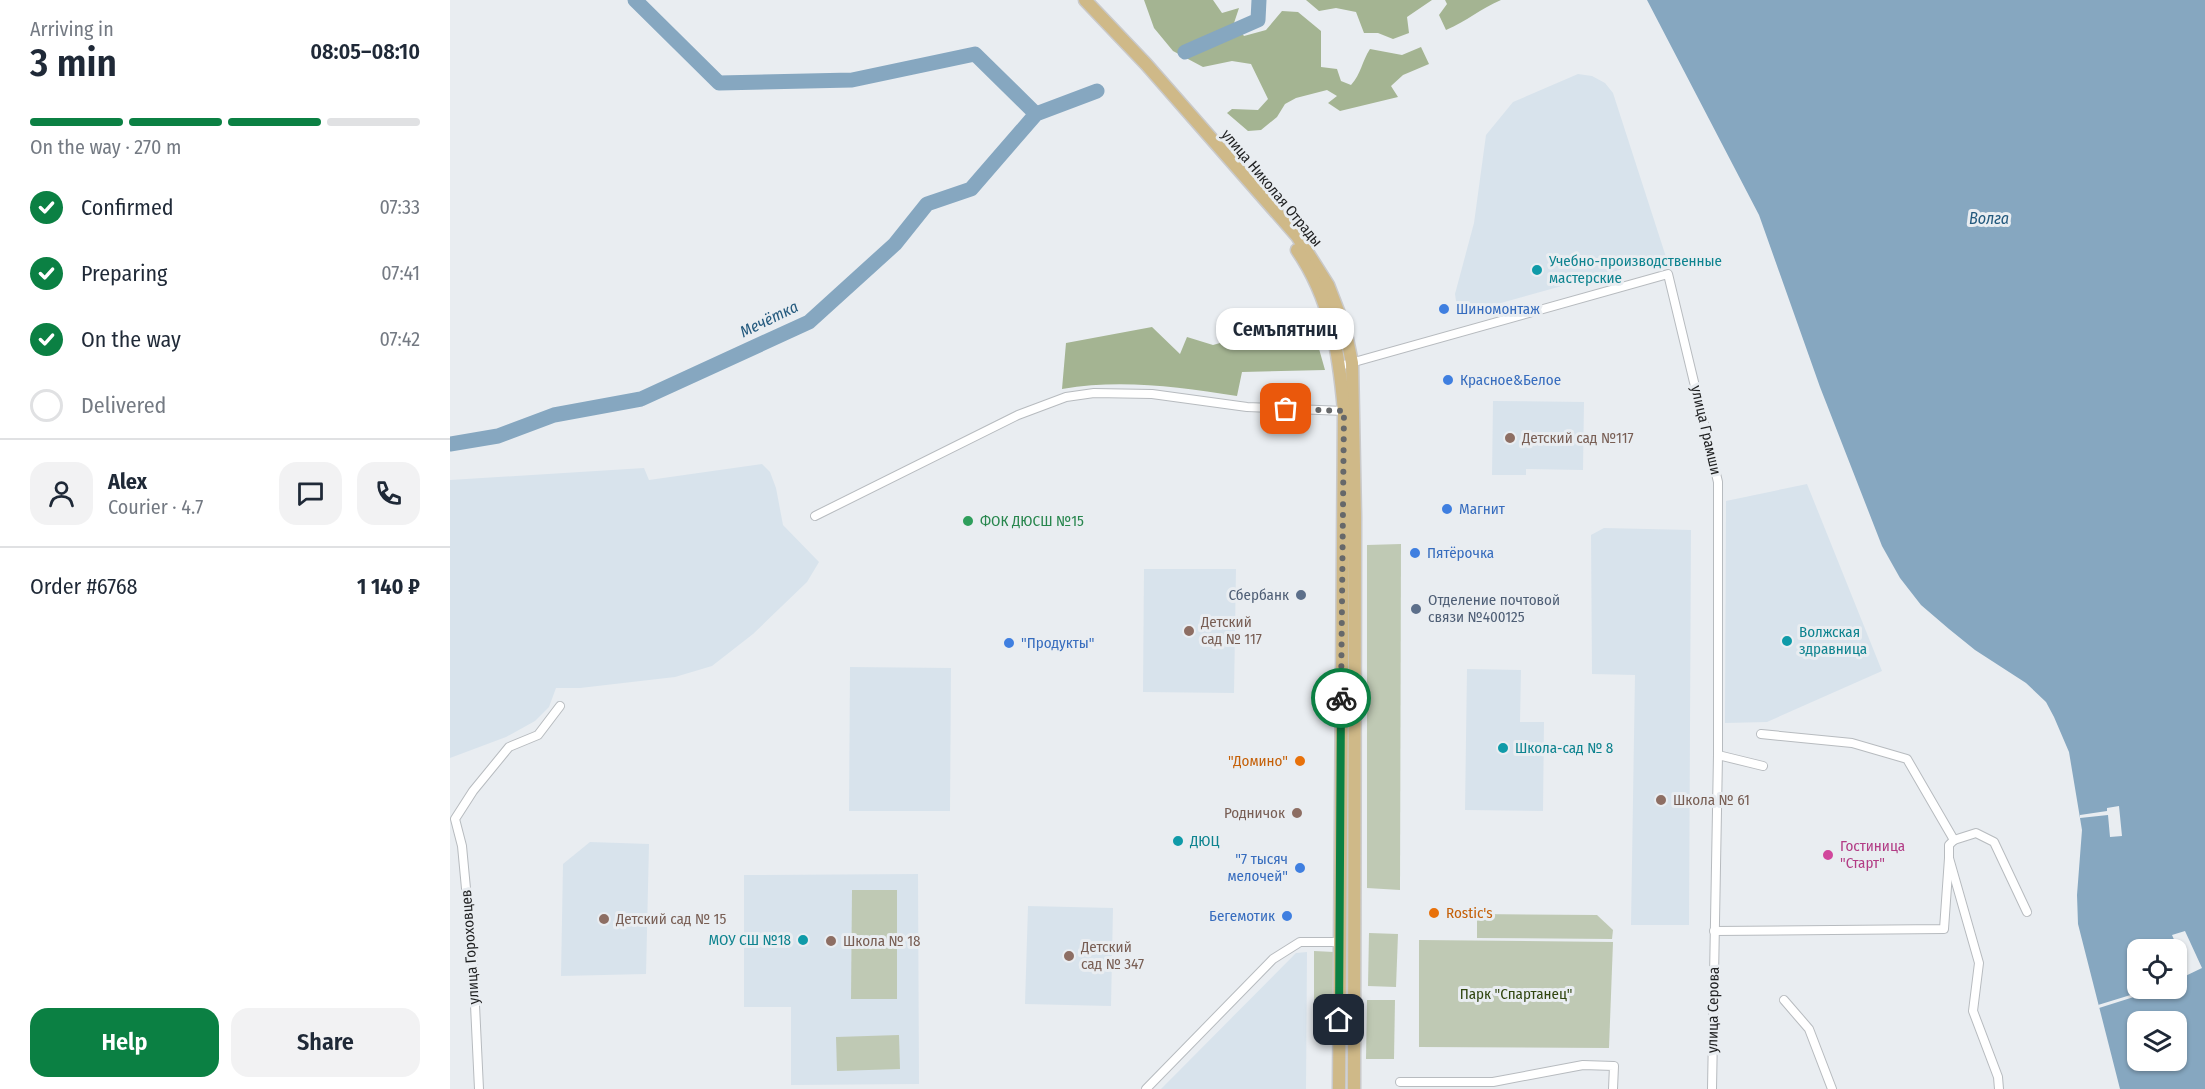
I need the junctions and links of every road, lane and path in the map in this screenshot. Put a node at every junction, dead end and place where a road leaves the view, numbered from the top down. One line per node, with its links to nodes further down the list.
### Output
1 (1085, 0): 3 (main road)
2 (1095, 0): 3 (main road, улица Николая Отрады)
3 (1105, 22): 4 (main road, улица Николая Отрады); 4 (main road, улица Николая Отрады)
4 (1346, 365): 5 (main road, улица Николая Отрады); 9 (street, улица Грамши); 21 (main road, улица Николая Отрады)
5 (1344, 411): 6 (street); 15 (main road, улица Николая Отрады)
6 (815, 516)
7 (560, 706): 18 (street, улица Гороховцев)
8 (1761, 734): 11 (street)
9 (1718, 754): 10 (street); 14 (street, улица Грамши)
10 (1763, 766)
11 (1954, 840): 12 (street); 13 (street)
12 (1949, 858): 14 (street); 25 (street)
13 (2027, 912)
14 (1714, 931): 23 (street, улица Серова)
15 (1338, 942): 19 (street); 20 (main road, улица Николая Отрады)
16 (1784, 1000): 24 (street)
17 (1400, 1082): 22 (street)
18 (479, 1089)
19 (1146, 1089)
20 (1339, 1089)
21 (1354, 1089)
22 (1613, 1089)
23 (1712, 1089)
24 (1832, 1089)
25 (1999, 1089)

